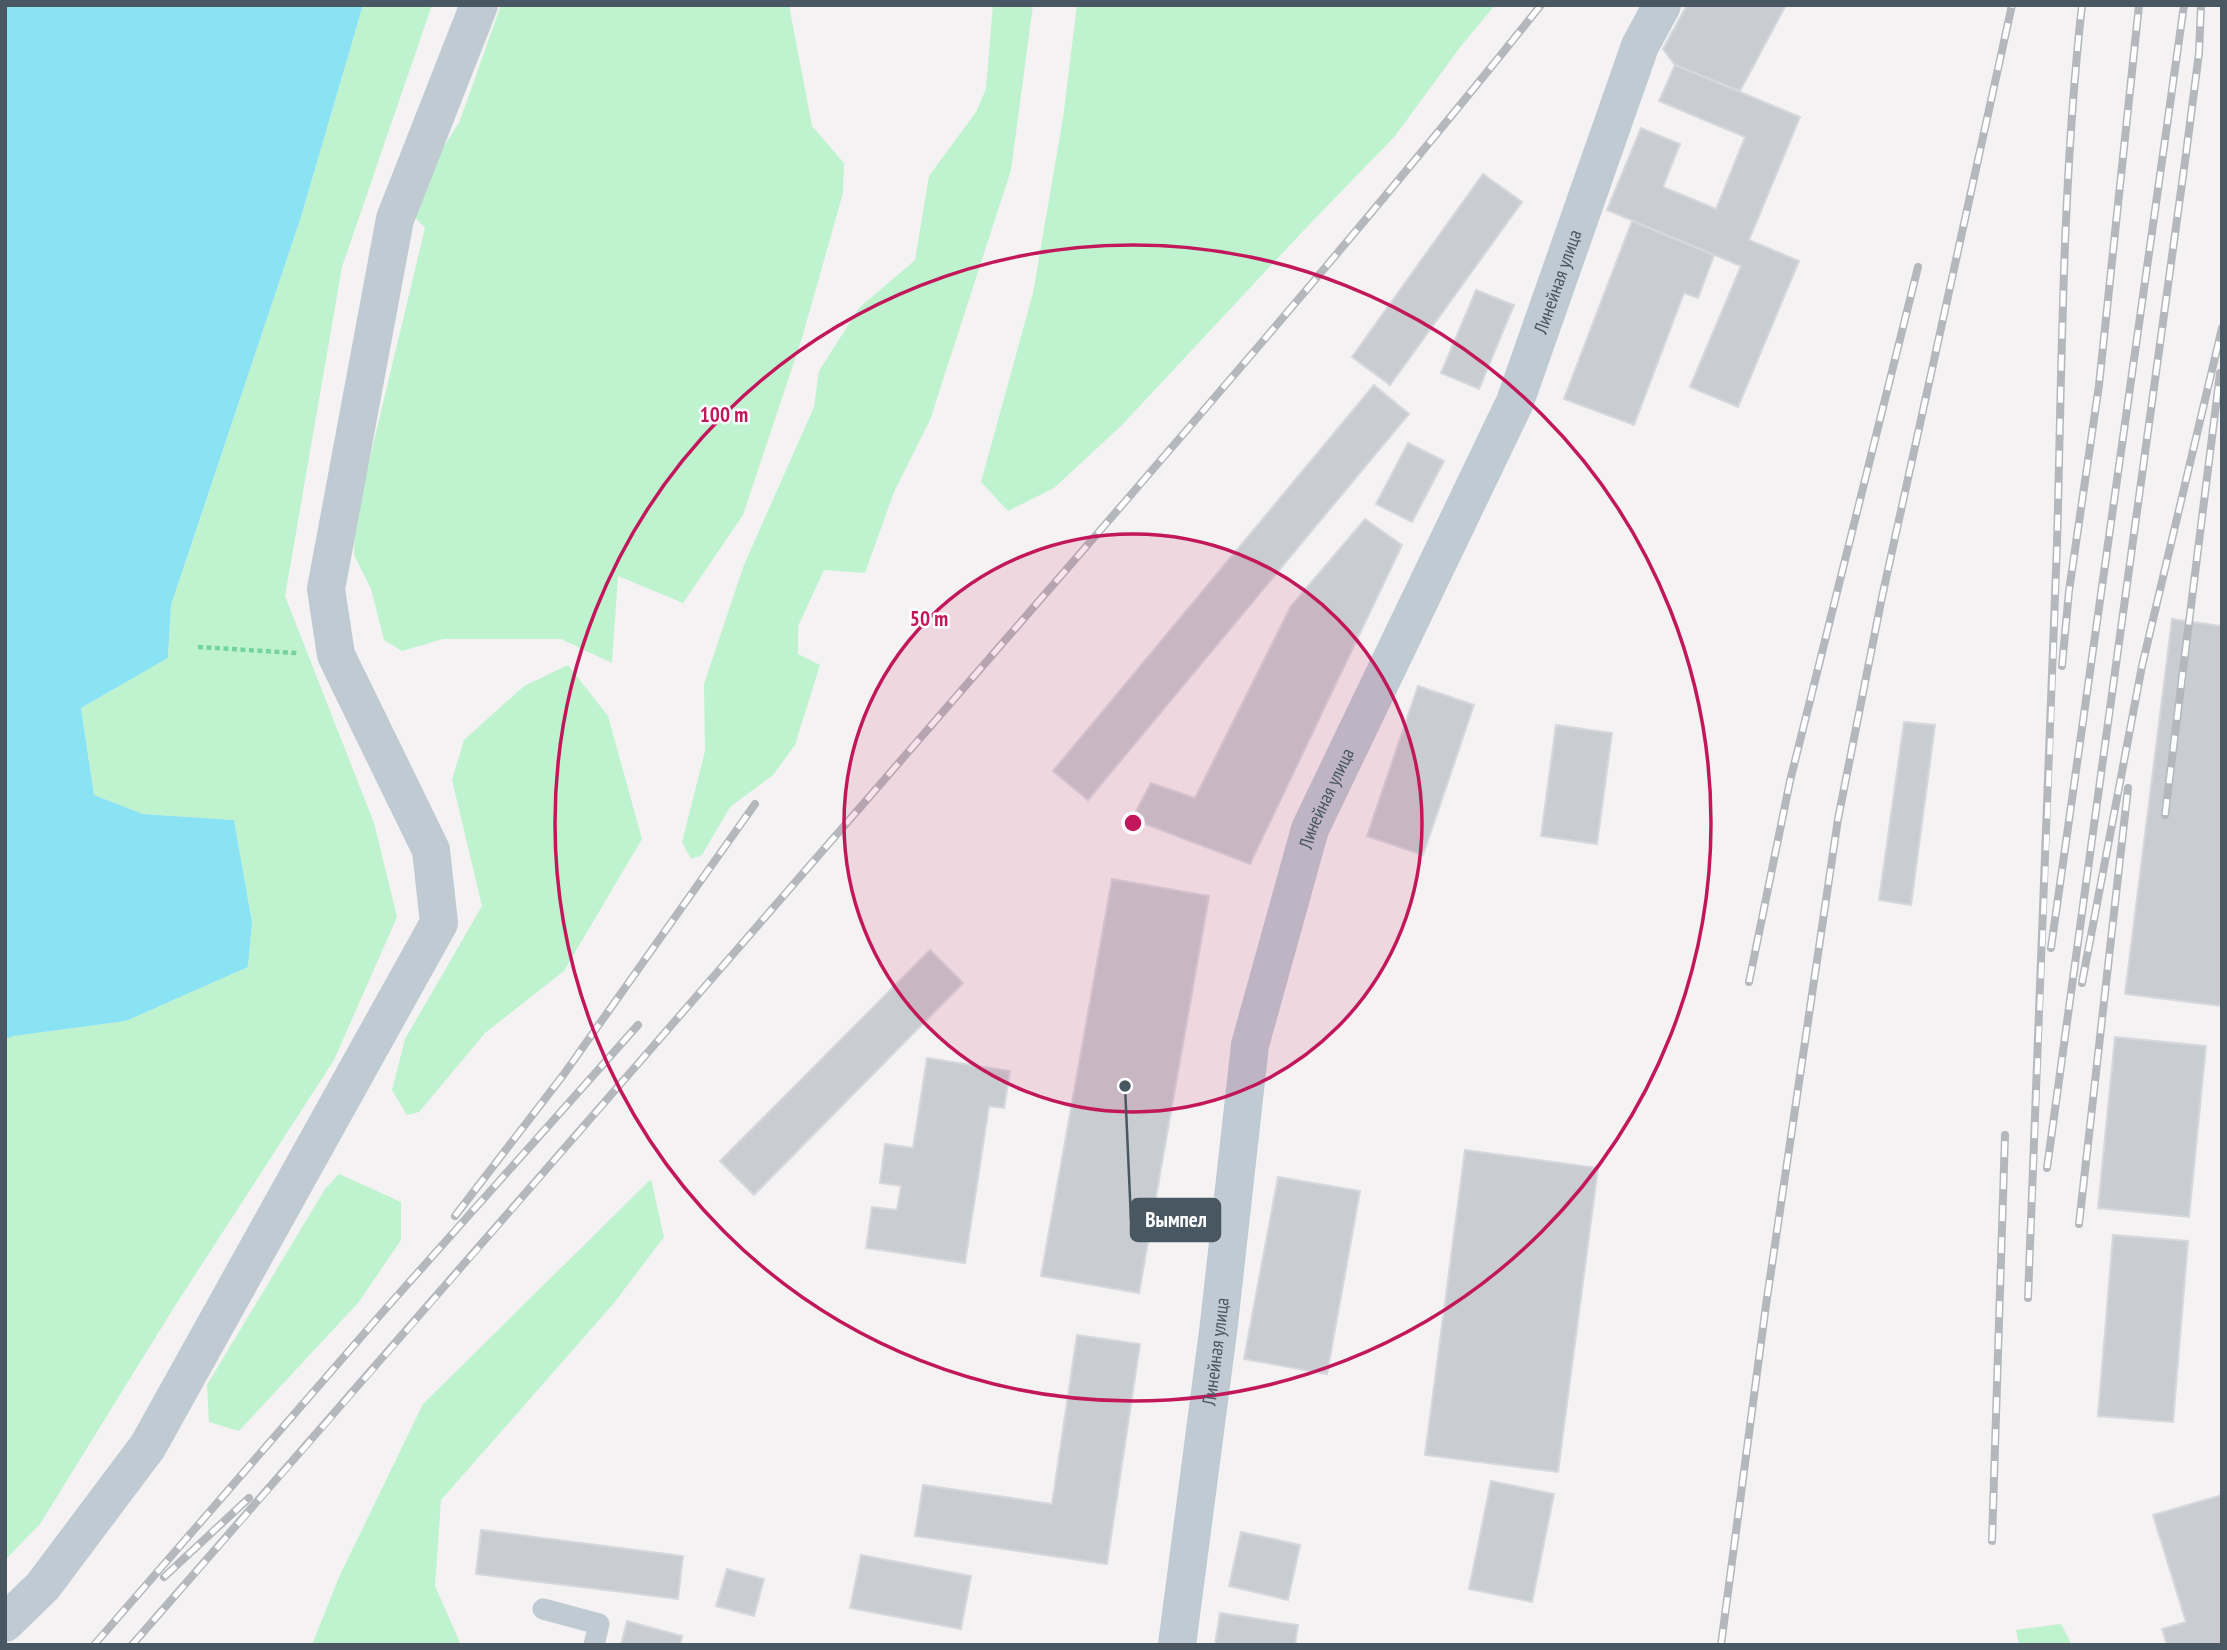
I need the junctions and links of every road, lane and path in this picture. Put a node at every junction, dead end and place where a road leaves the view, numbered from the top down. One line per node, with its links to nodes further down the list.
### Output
1 (479, 5): 4 (street)
2 (1662, 5): 8 (street, Линейная улица)
3 (198, 648): 4 (path)
4 (336, 655): 6 (street)
5 (543, 1609): 7 (lane)
6 (5, 1623)
7 (594, 1645)
8 (1177, 1645)

